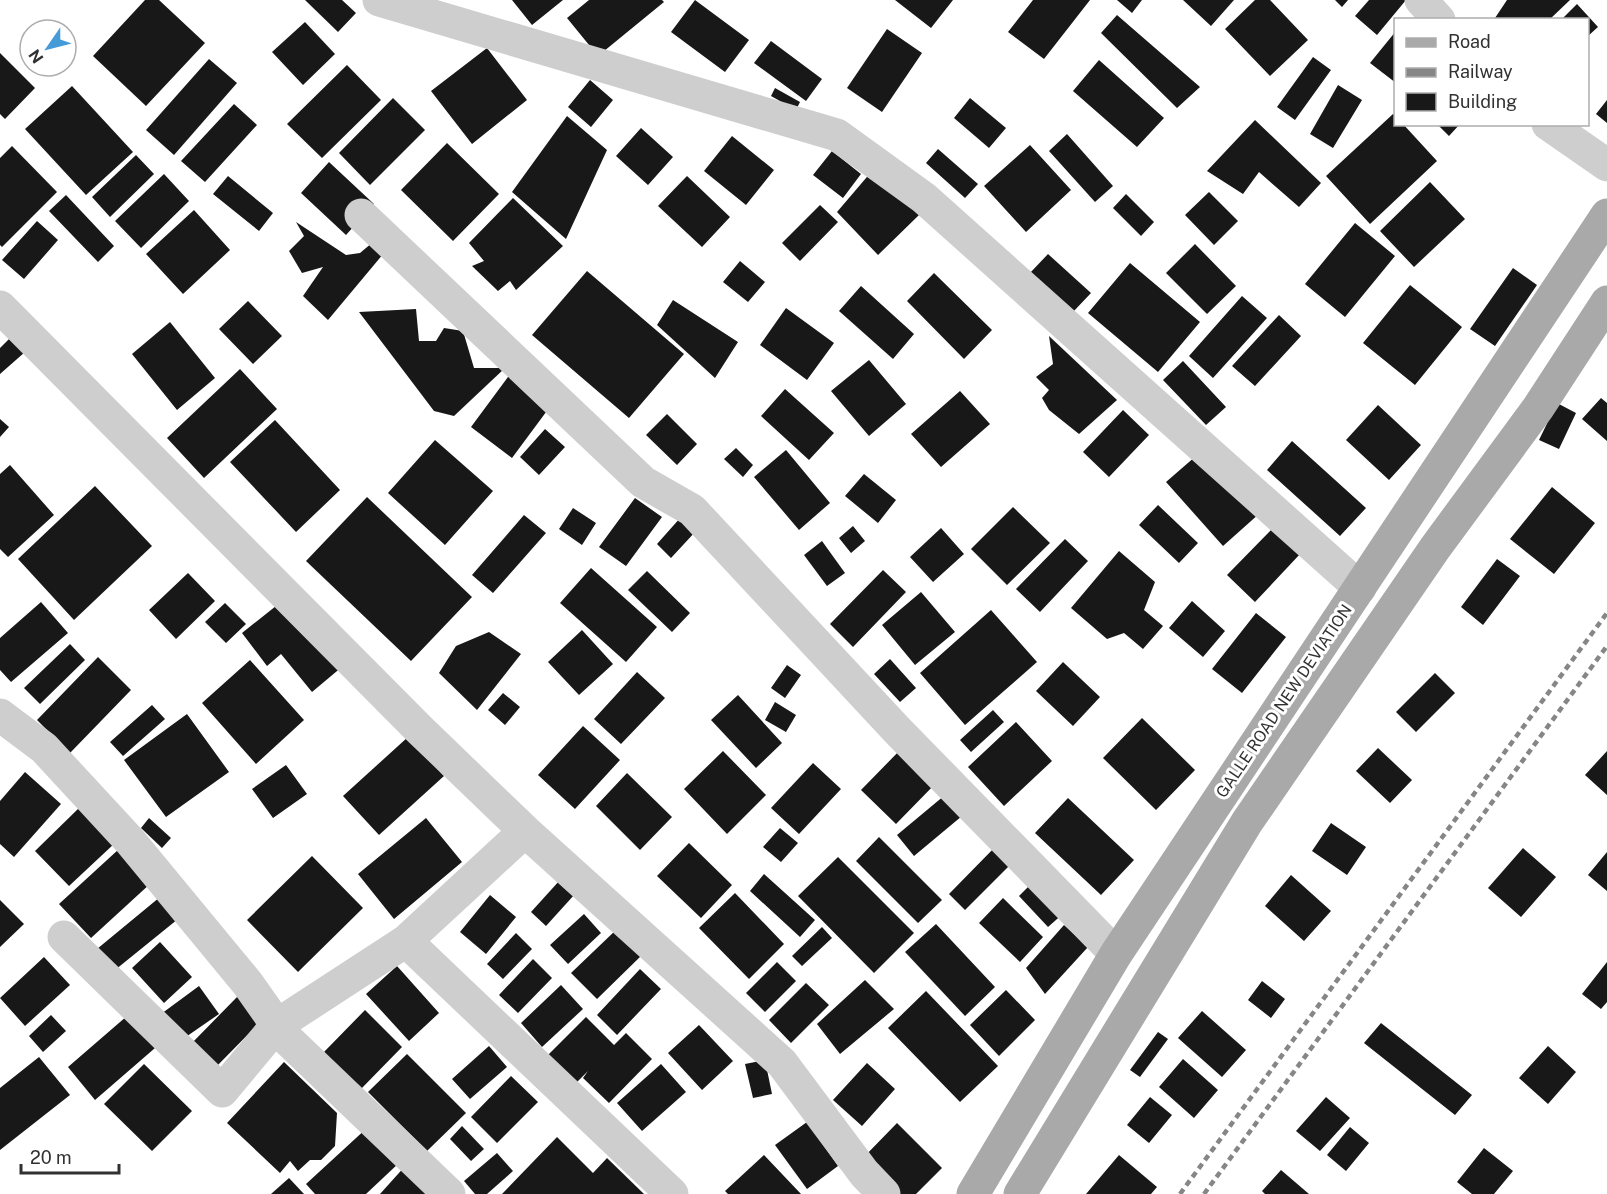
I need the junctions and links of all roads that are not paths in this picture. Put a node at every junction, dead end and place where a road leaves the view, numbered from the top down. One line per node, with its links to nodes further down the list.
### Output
1 (379, 0): 10 (street)
2 (1421, 0): 3 (street)
3 (1437, 18)
4 (1551, 126): 5 (street)
5 (1607, 165)
6 (360, 214): 15 (street)
7 (1607, 215): 10 (main road, GALLE ROAD NEW DEVIATION)
8 (1607, 302): 21 (main road)
9 (0, 307): 12 (street)
10 (1360, 588): 15 (main road, GALLE ROAD NEW DEVIATION)
11 (0, 715): 16 (street)
12 (525, 831): 14 (street); 19 (street)
13 (64, 937): 16 (street)
14 (406, 940): 16 (street); 18 (street)
15 (1116, 954): 20 (main road, GALLE ROAD NEW DEVIATION)
16 (277, 1025): 17 (street)
17 (449, 1194)
18 (672, 1194)
19 (884, 1194)
20 (973, 1194)
21 (1020, 1194)

